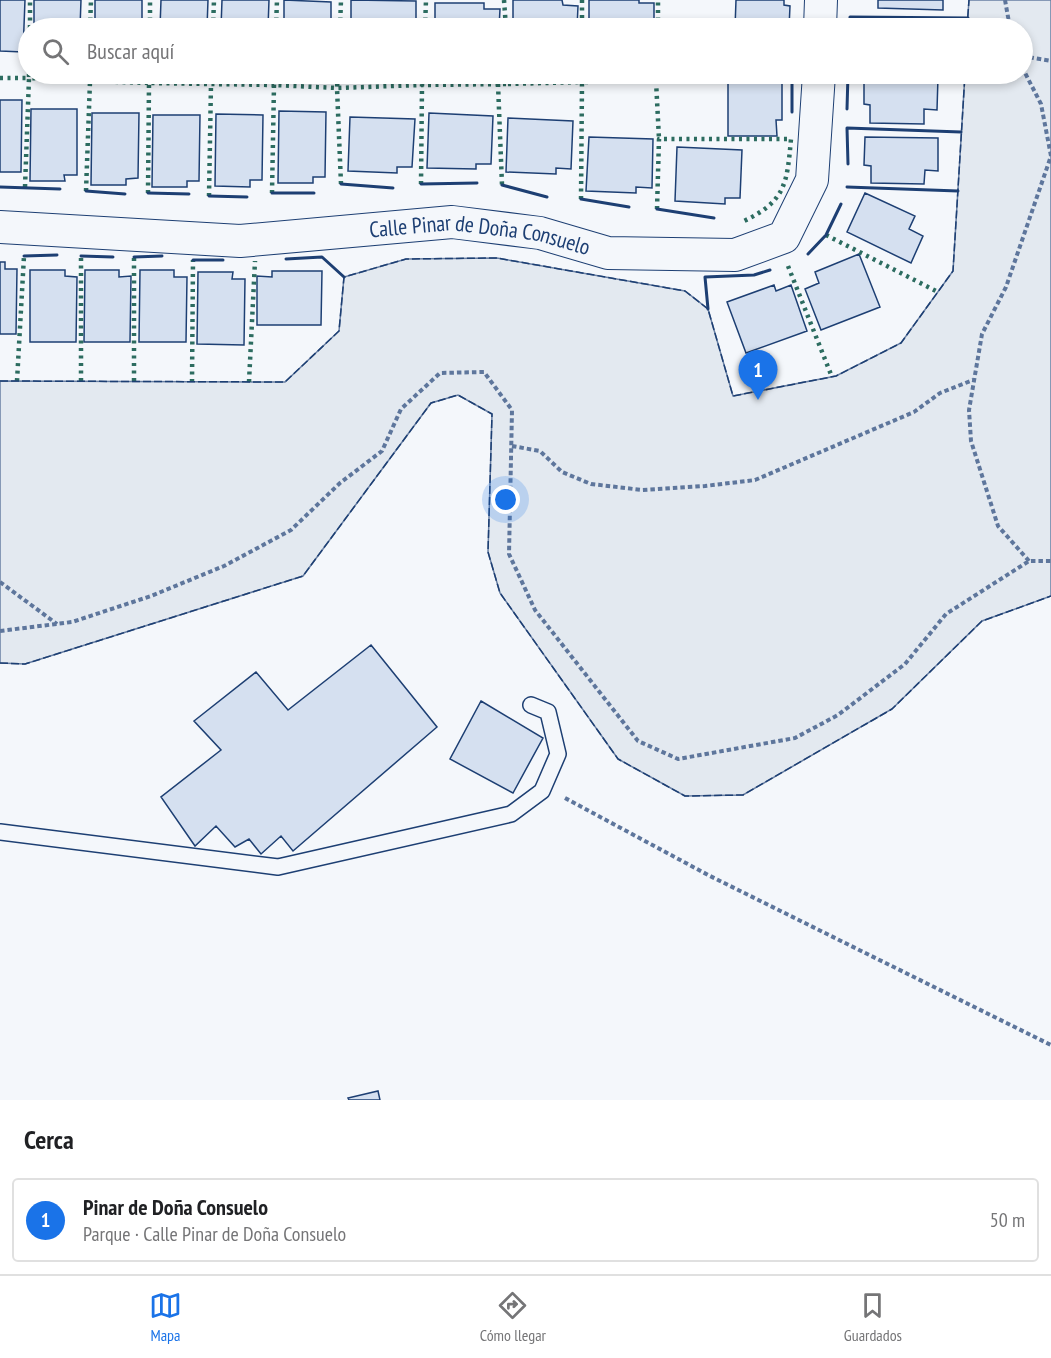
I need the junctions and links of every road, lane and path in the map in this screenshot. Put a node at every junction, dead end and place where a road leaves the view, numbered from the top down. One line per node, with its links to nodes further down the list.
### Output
1 (821, 0): 3 (street)
2 (1005, 0): 4 (path)
3 (820, 18)
4 (1008, 18)
5 (1033, 58): 6 (path)
6 (1051, 62)
7 (818, 84): 10 (street, Calle Pinar de Doña Consuelo)
8 (1031, 84): 9 (path)
9 (1051, 156): 11 (path)
10 (0, 227)
11 (973, 380): 12 (path); 13 (path)
12 (512, 446): 13 (path); 16 (path)
13 (1029, 561): 14 (path)
14 (1051, 561)
15 (0, 582): 16 (path)
16 (57, 624): 17 (path)
17 (0, 631)
18 (531, 705): 19 (lane)
19 (544, 786): 20 (lane); 21 (path)
20 (0, 832)
21 (1051, 1045)

